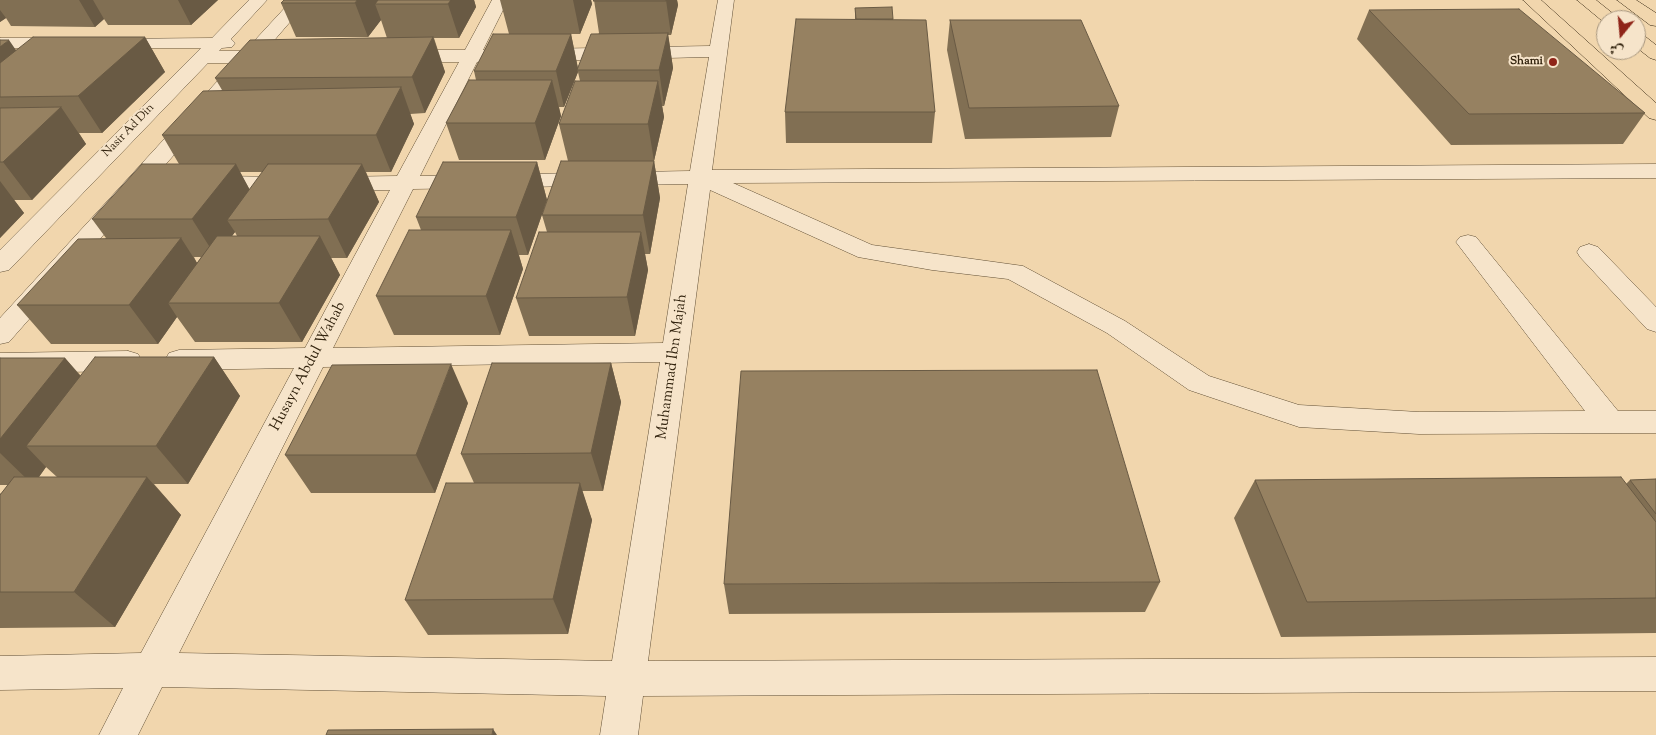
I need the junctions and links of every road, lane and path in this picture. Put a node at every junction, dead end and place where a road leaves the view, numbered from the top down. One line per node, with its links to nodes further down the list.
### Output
1 (259, 0): 16 (street, Nasir Ad Din)
2 (301, 0): 15 (street)
3 (500, 0): 22 (street, Husayn Abdul Wahab)
4 (726, 0): 17 (street, Muhammad Ibn Majah)
5 (1531, 0): 25 (main road)
6 (1539, 0): 24 (main road)
7 (1585, 0): 9 (main road)
8 (1625, 0): 10 (main road)
9 (1598, 10)
10 (1656, 21)
11 (0, 43): 12 (street)
12 (78, 43)
13 (98, 43): 16 (street)
14 (1646, 46): 18 (main road)
15 (256, 49): 16 (street); 23 (street); 28 (street)
16 (208, 50): 32 (street, Nasir Ad Din)
17 (719, 51): 20 (street); 27 (street, Muhammad Ibn Majah)
18 (1656, 54)
19 (501, 55): 22 (street)
20 (520, 55)
21 (384, 56): 22 (street)
22 (471, 56): 29 (street, Husayn Abdul Wahab)
23 (288, 57)
24 (1656, 93)
25 (1656, 114)
26 (1656, 171): 27 (street)
27 (701, 178): 29 (street); 35 (street, Muhammad Ibn Majah); 38 (street)
28 (136, 183): 29 (street); 34 (street)
29 (404, 184): 36 (street, Husayn Abdul Wahab)
30 (1468, 242): 38 (street)
31 (1589, 252): 33 (street)
32 (0, 264)
33 (1656, 323)
34 (0, 336)
35 (675, 352): 36 (street); 43 (street, Muhammad Ibn Majah)
36 (314, 358): 37 (street); 40 (street, Husayn Abdul Wahab)
37 (0, 363)
38 (1610, 422): 39 (street)
39 (1656, 422)
40 (152, 670): 41 (street); 43 (street); 44 (street, Husayn Abdul Wahab)
41 (0, 673)
42 (1656, 674): 43 (street)
43 (627, 679): 45 (street, Muhammad Ibn Majah)
44 (118, 735)
45 (619, 735)

